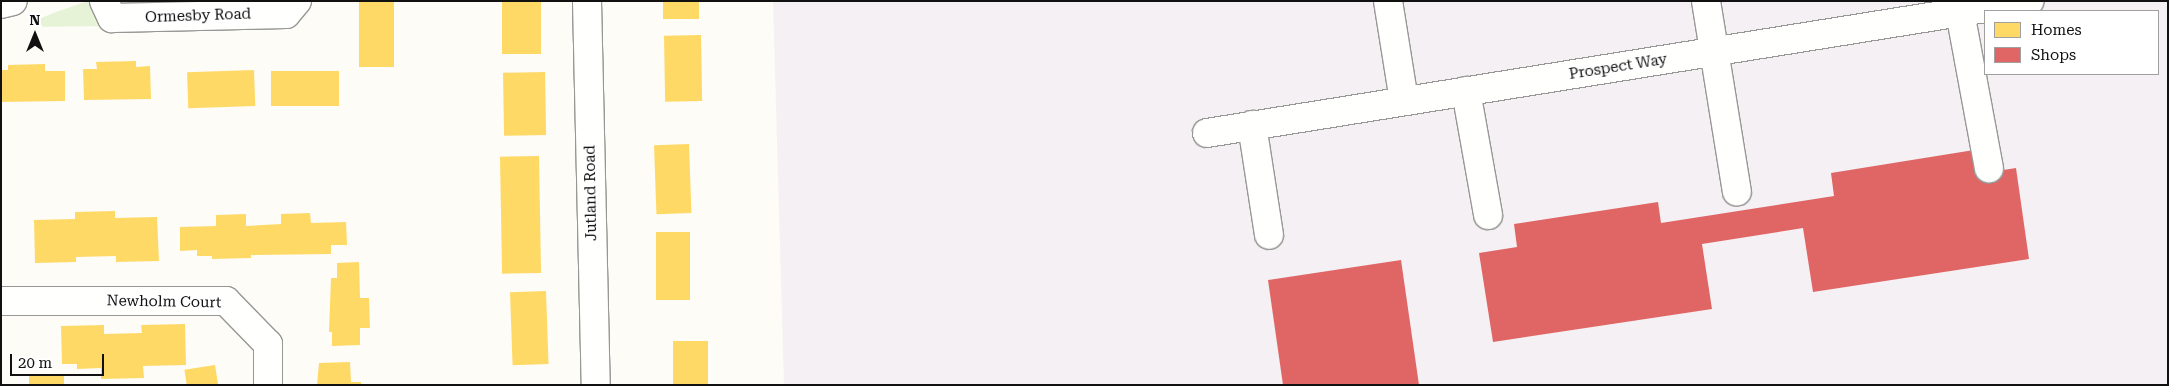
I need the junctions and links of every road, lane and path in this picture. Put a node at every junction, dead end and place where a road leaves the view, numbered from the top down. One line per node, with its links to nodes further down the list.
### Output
1 (13, 1): 8 (street)
2 (104, 1): 3 (street, Ormesby Road)
3 (297, 1)
4 (587, 1): 21 (street, Jutland Road)
5 (1388, 1): 12 (street)
6 (1706, 1): 10 (street)
7 (2029, 1): 9 (street, Prospect Way)
8 (1, 4)
9 (1960, 12): 10 (street, Prospect Way); 15 (street)
10 (1715, 52): 11 (street, Prospect Way); 16 (street)
11 (1466, 91): 12 (street, Prospect Way); 17 (street)
12 (1404, 101): 13 (street, Prospect Way)
13 (1252, 125): 14 (street, Prospect Way); 18 (street)
14 (1207, 132)
15 (1989, 168)
16 (1737, 192)
17 (1488, 215)
18 (1269, 235)
19 (1, 301): 20 (street, Newholm Court)
20 (268, 385)
21 (596, 385)

